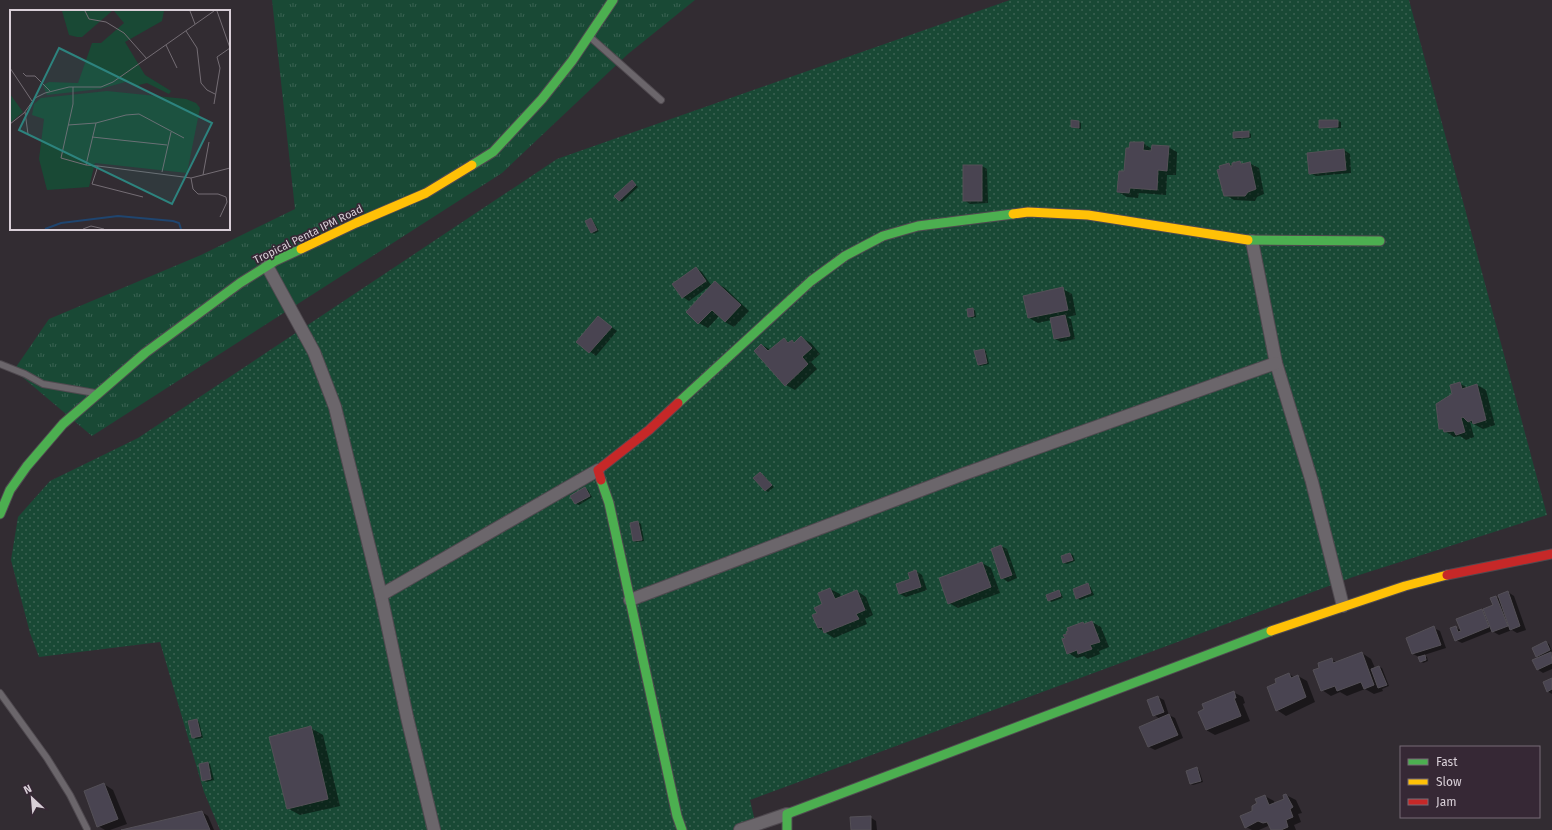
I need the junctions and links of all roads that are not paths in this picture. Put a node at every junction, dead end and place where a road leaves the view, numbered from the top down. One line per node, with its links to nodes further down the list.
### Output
1 (613, 0): 2 (street, Tropical Penta IPM Road)
2 (589, 36): 3 (lane); 6 (street, Tropical Penta IPM Road)
3 (661, 100)
4 (1252, 241): 5 (street); 7 (street); 10 (street)
5 (1380, 241)
6 (267, 266): 9 (street, Tropical Penta IPM Road); 13 (street)
7 (1276, 363): 14 (street); 15 (street)
8 (0, 364): 9 (lane)
9 (98, 393): 11 (street, Tropical Penta IPM Road)
10 (598, 470): 13 (street); 14 (street)
11 (0, 514)
12 (1552, 554): 15 (street)
13 (381, 595): 19 (street)
14 (630, 600): 20 (street)
15 (1343, 606): 17 (street)
16 (0, 693): 18 (lane)
17 (788, 814): 21 (street); 22 (street)
18 (87, 829)
19 (434, 830)
20 (682, 830)
21 (740, 830)
22 (787, 830)

